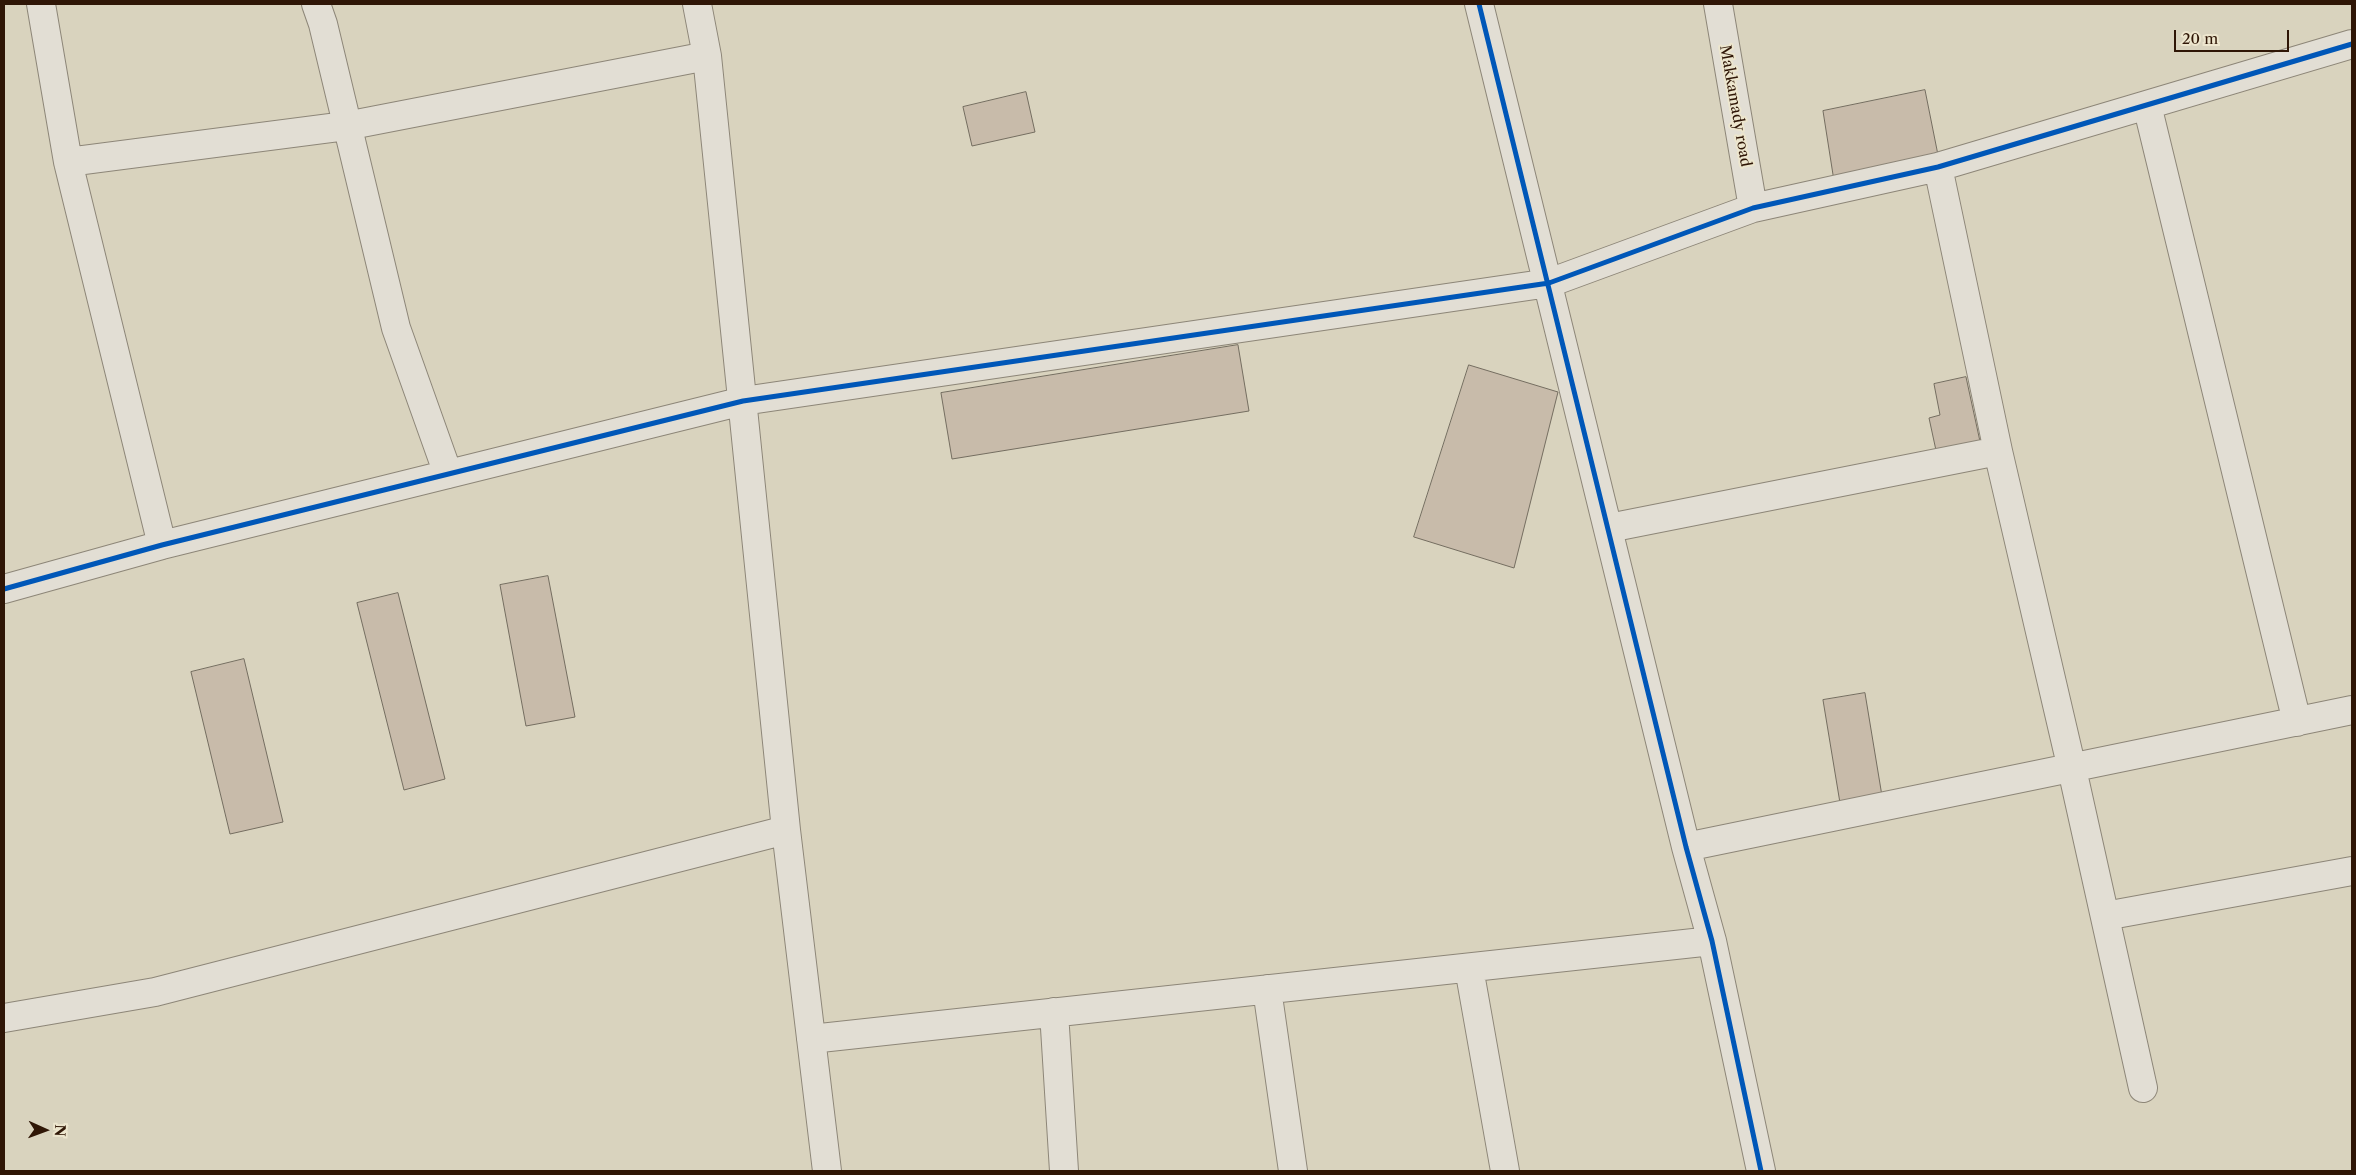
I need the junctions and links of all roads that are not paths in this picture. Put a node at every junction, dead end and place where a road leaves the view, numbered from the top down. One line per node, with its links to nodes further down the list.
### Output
1 (41, 4): 10 (street)
2 (316, 4): 9 (street)
3 (697, 4): 7 (street)
4 (1480, 4): 13 (street)
5 (1718, 4): 12 (street, Makkamady road)
6 (2352, 44): 8 (street)
7 (707, 56): 9 (street); 14 (street)
8 (2147, 105): 11 (street); 21 (street)
9 (346, 126): 10 (street); 16 (street)
10 (68, 162): 18 (street)
11 (1938, 167): 12 (street); 15 (street)
12 (1753, 208): 13 (street)
13 (1549, 283): 14 (street); 17 (street)
14 (743, 401): 16 (street); 23 (street)
15 (1998, 451): 17 (street); 22 (street)
16 (448, 474): 18 (street)
17 (1609, 528): 24 (street)
18 (162, 546): 19 (street)
19 (4, 589)
20 (2352, 710): 21 (street)
21 (2297, 722): 22 (street)
22 (2072, 769): 24 (street); 26 (street)
23 (786, 830): 31 (street); 32 (street)
24 (1686, 847): 27 (street)
25 (2352, 871): 26 (street)
26 (2105, 916): 33 (street)
27 (1712, 941): 28 (street); 38 (street)
28 (1469, 968): 29 (street); 37 (street)
29 (1267, 990): 30 (street); 36 (street)
30 (1054, 1012): 32 (street); 35 (street)
31 (4, 1018)
32 (811, 1039): 34 (street)
33 (2143, 1088)
34 (827, 1171)
35 (1064, 1171)
36 (1293, 1171)
37 (1505, 1171)
38 (1761, 1171)

